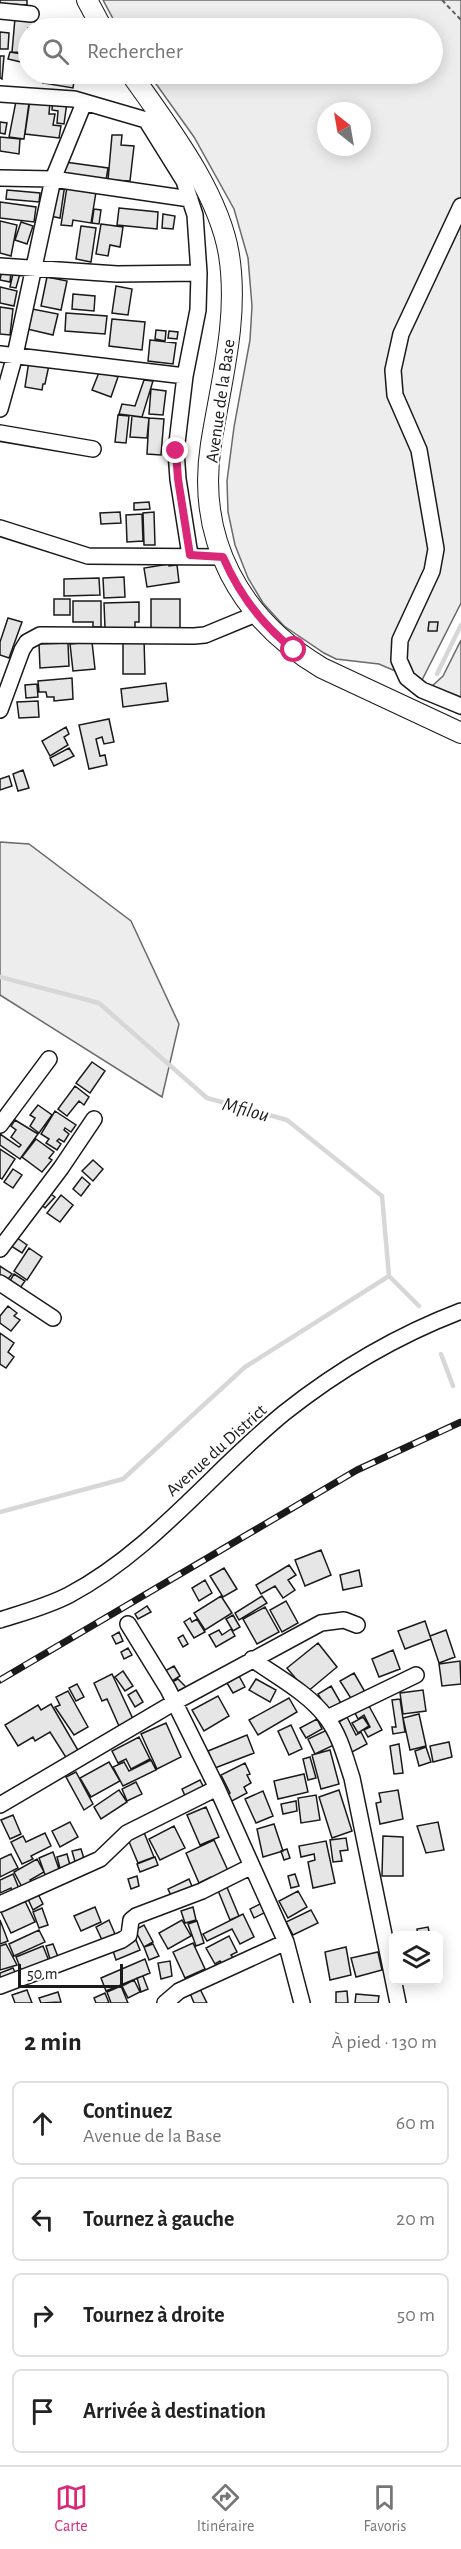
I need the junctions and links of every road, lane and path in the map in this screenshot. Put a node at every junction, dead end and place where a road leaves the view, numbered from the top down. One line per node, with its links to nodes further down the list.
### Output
1 (87, 0): 5 (main road)
2 (442, 0): 6 (path)
3 (0, 11): 4 (street)
4 (31, 14)
5 (97, 18)
6 (461, 20)
7 (135, 84): 10 (main road, Avenue de la Base)
8 (0, 94): 9 (street)
9 (84, 103): 10 (street); 12 (street)
10 (155, 121): 13 (street); 25 (main road, Avenue de la Base)
11 (0, 178): 12 (street)
12 (53, 179): 13 (street); 16 (street)
13 (190, 199): 17 (street)
14 (461, 206): 27 (street)
15 (0, 266): 16 (street)
16 (35, 267): 17 (street); 18 (street)
17 (199, 273): 19 (street)
18 (8, 354): 19 (street); 20 (street)
19 (185, 376): 24 (street)
20 (0, 409)
21 (0, 433): 22 (street)
22 (93, 449)
23 (0, 528): 24 (street)
24 (190, 555): 25 (street)
25 (223, 557): 26 (main road, Avenue de la Base)
26 (256, 614): 28 (street); 29 (main road, Avenue de la Base)
27 (461, 706)
28 (0, 710)
29 (461, 733)
30 (49, 1059): 32 (street)
31 (94, 1119): 33 (street)
32 (0, 1125)
33 (0, 1249)
34 (0, 1283): 36 (street)
35 (461, 1311): 37 (street, Avenue du District)
36 (52, 1318)
37 (0, 1620)
38 (128, 1624): 42 (street)
39 (357, 1625): 40 (street)
40 (252, 1659): 42 (street); 43 (street)
41 (416, 1675): 43 (street)
42 (175, 1702): 44 (street); 45 (street)
43 (327, 1718): 52 (street)
44 (217, 1788): 46 (street); 47 (street)
45 (0, 1805)
46 (252, 1866): 48 (street); 49 (street)
47 (0, 1904)
48 (286, 1942): 50 (street); 51 (street)
49 (0, 1986)
50 (165, 2003)
51 (303, 2003)
52 (398, 2003)

